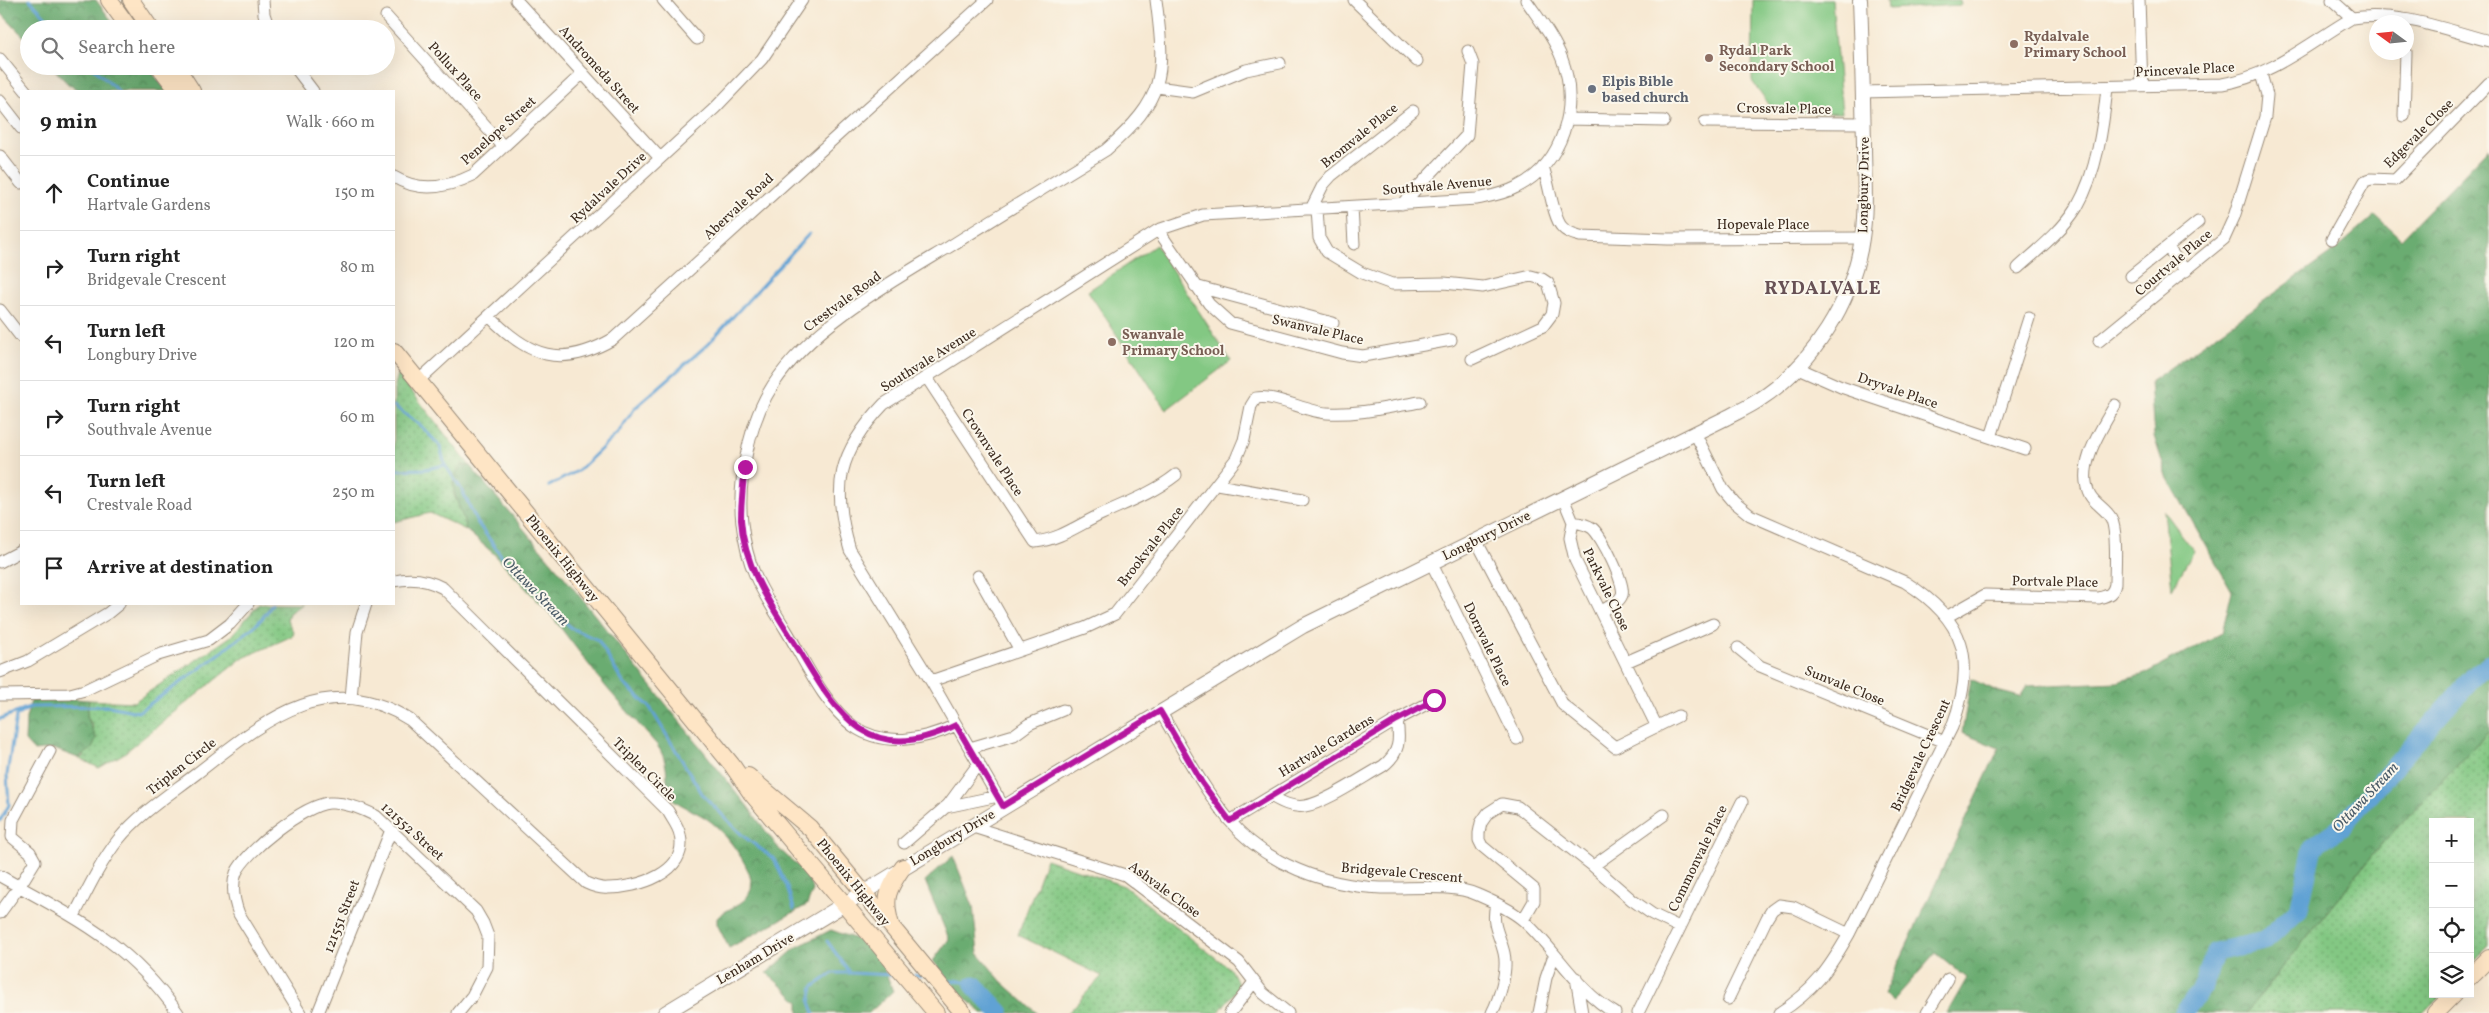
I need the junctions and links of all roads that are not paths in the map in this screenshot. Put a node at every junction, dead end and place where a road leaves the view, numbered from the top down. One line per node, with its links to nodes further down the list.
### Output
1 (109, 0): 17 (main road)
2 (131, 0): 18 (main road)
3 (263, 0): 19 (street)
4 (516, 0): 30 (street, Andromeda Street)
5 (664, 0): 23 (street)
6 (987, 0): 72 (street, Abervale Road)
7 (1156, 0): 37 (street, Crestvale Road)
8 (1354, 0): 28 (street)
9 (1526, 0): 47 (street, Southvale Avenue)
10 (1860, 0): 43 (street, Longbury Drive)
11 (2139, 0): 36 (street)
12 (2332, 0): 16 (street)
13 (797, 2): 54 (street, Rydalvale Drive)
14 (386, 16): 20 (street, Pollux Place)
15 (2369, 16): 16 (street, Princevale Place)
16 (2352, 18): 31 (street, Princevale Place)
17 (123, 20)
18 (145, 20)
19 (266, 20)
20 (390, 20)
21 (2414, 23): 24 (street, Princevale Place)
22 (395, 26): 52 (street, Pollux Place)
23 (697, 39)
24 (2489, 41)
25 (1468, 51): 58 (street)
26 (0, 59): 39 (street)
27 (2406, 60): 46 (street)
28 (1417, 61)
29 (1280, 63): 37 (street)
30 (583, 72): 52 (street, Penelope Street); 54 (street, Andromeda Street)
31 (2261, 74): 36 (street, Princevale Place); 68 (street, Courtvale Place)
32 (166, 75): 40 (main road)
33 (182, 75): 41 (main road)
34 (301, 75): 42 (street)
35 (2489, 83): 64 (street, Edgevale Close)
36 (2142, 86): 38 (street, Princevale Place)
37 (1157, 87): 117 (street, Crestvale Road)
38 (2107, 88): 43 (street, Princevale Place); 67 (street)
39 (25, 90)
40 (177, 90)
41 (191, 90)
42 (312, 90)
43 (1862, 92): 50 (street, Longbury Drive)
44 (0, 101): 51 (street)
45 (1414, 111): 60 (street, Bromvale Place)
46 (2404, 116)
47 (1568, 119): 48 (street); 55 (street, Southvale Avenue)
48 (1664, 121)
49 (1705, 122): 50 (street, Crossvale Place)
50 (1863, 123): 63 (street, Longbury Drive)
51 (20, 127)
52 (503, 146): 56 (street, Penelope Street)
53 (0, 156): 57 (street)
54 (660, 158): 72 (street, Rydalvale Drive)
55 (1543, 167): 58 (street, Southvale Avenue); 63 (street, Hopevale Place)
56 (395, 177)
57 (20, 182)
58 (1402, 204): 59 (street, Southvale Avenue)
59 (1352, 207): 60 (street, Southvale Avenue); 65 (street)
60 (1314, 209): 62 (street, Southvale Avenue); 79 (street)
61 (2198, 222): 66 (street)
62 (1158, 230): 70 (street, Swanvale Place); 81 (street, Southvale Avenue)
63 (1862, 238): 80 (street, Longbury Drive)
64 (2332, 238)
65 (1354, 244)
66 (2167, 247): 68 (street); 69 (street)
67 (2018, 268)
68 (2186, 271): 77 (street, Courtvale Place)
69 (2131, 276)
70 (1194, 286): 74 (street, Swanvale Place); 76 (street, Swanvale Place)
71 (0, 310): 75 (street)
72 (489, 316): 82 (street, Rydalvale Drive)
73 (2029, 318): 86 (street)
74 (1333, 322)
75 (20, 336)
76 (1451, 340)
77 (2099, 341)
78 (395, 352): 82 (main road, Phoenix Highway)
79 (1472, 359)
80 (1798, 368): 85 (street, Longbury Drive); 86 (street, Dryvale Place)
81 (927, 378): 88 (street, Crownvale Place); 109 (street, Southvale Avenue)
82 (418, 381): 124 (main road, Phoenix Highway)
83 (1420, 402): 89 (street, Brookvale Place)
84 (2115, 405): 103 (street, Portvale Place)
85 (1695, 433): 90 (street, Longbury Drive); 103 (street, Bridgevale Crescent)
86 (1991, 437): 87 (street, Dryvale Place)
87 (2025, 449)
88 (1176, 475)
89 (1218, 484): 91 (street); 106 (street, Brookvale Place)
90 (1563, 498): 92 (street, Parkvale Close); 93 (street, Longbury Drive)
91 (1302, 500)
92 (1573, 522): 102 (street, Parkvale Close); 102 (street)
93 (1476, 540): 96 (street, Longbury Drive); 118 (street)
94 (20, 552): 95 (street)
95 (0, 562)
96 (1431, 562): 114 (street, Longbury Drive); 119 (street, Dornvale Place)
97 (978, 576): 106 (street)
98 (395, 581): 111 (street, Triplen Circle)
99 (118, 605): 108 (street)
100 (247, 605): 110 (street)
101 (366, 605): 111 (street)
102 (1600, 611): 107 (street, Parkvale Close)
103 (1948, 616): 120 (street, Bridgevale Crescent)
104 (1713, 624): 107 (street)
105 (1738, 648): 120 (street, Sunvale Close)
106 (1020, 650): 109 (street, Brookvale Place)
107 (1626, 662): 118 (street, Parkvale Close)
108 (0, 672)
109 (931, 681): 117 (street, Southvale Avenue)
110 (0, 695)
111 (351, 698): 142 (street, Triplen Circle)
112 (1434, 700): 116 (street, Hartvale Gardens)
113 (1063, 710): 121 (street)
114 (1160, 711): 126 (street, Longbury Drive); 130 (street, Bridgevale Crescent)
115 (1678, 716): 118 (street)
116 (1397, 720): 125 (street, Hartvale Gardens); 125 (street, Hartvale Gardens)
117 (956, 725): 121 (street, Southvale Avenue)
118 (1657, 727)
119 (1517, 739)
120 (1945, 742): 146 (street, Bridgevale Crescent)
121 (970, 748): 123 (street, Southvale Avenue)
122 (50, 751): 137 (street)
123 (979, 763): 126 (street, Southvale Avenue); 128 (street)
124 (732, 765): 138 (main road, Phoenix Highway); 139 (main road, Phoenix Highway)
125 (1271, 796): 130 (street, Hartvale Gardens)
126 (1001, 801): 128 (street); 131 (street, Longbury Drive)
127 (1742, 802): 144 (street, Commonvale Place)
128 (946, 807): 133 (street)
129 (1664, 815): 134 (street)
130 (1230, 821): 140 (street, Bridgevale Crescent)
131 (970, 826): 135 (street, Longbury Drive); 152 (street, Ashvale Close)
132 (391, 830): 156 (street, 121552 Street); 157 (street, 121551 Street); 158 (street, 121552 Street)
133 (904, 843)
134 (1593, 866): 143 (street, Commonvale Place); 144 (street, Commonvale Place)
135 (903, 867): 138 (street, Longbury Drive); 145 (main road)
136 (0, 876): 137 (street)
137 (19, 887): 141 (street); 142 (street)
138 (863, 892): 139 (street, Longbury Drive); 145 (main road, Phoenix Highway)
139 (845, 903): 159 (street, Lenham Drive); 160 (main road, Phoenix Highway)
140 (1496, 904): 143 (street, Bridgevale Crescent); 164 (street)
141 (0, 913)
142 (74, 916): 155 (street)
143 (1523, 920): 147 (street, Bridgevale Crescent)
144 (1679, 927): 168 (street, Commonvale Place)
145 (892, 928): 161 (main road, Phoenix Highway)
146 (1850, 934): 154 (street); 169 (street, Bridgevale Crescent)
147 (1554, 955): 150 (street, Bridgevale Crescent); 165 (street)
148 (2489, 958): 149 (main road)
149 (2474, 973)
150 (1576, 978): 166 (street); 167 (street, Bridgevale Crescent)
151 (1948, 978): 170 (street)
152 (1254, 982): 162 (street); 163 (street, Ashvale Close)
153 (2450, 998): 171 (main road)
154 (1728, 1000)
155 (178, 1013)
156 (300, 1013)
157 (318, 1013)
158 (458, 1013)
159 (665, 1013)
160 (936, 1013)
161 (963, 1013)
162 (1230, 1013)
163 (1288, 1013)
164 (1492, 1013)
165 (1539, 1013)
166 (1582, 1013)
167 (1615, 1013)
168 (1638, 1013)
169 (1779, 1013)
170 (1926, 1013)
171 (2435, 1013)

